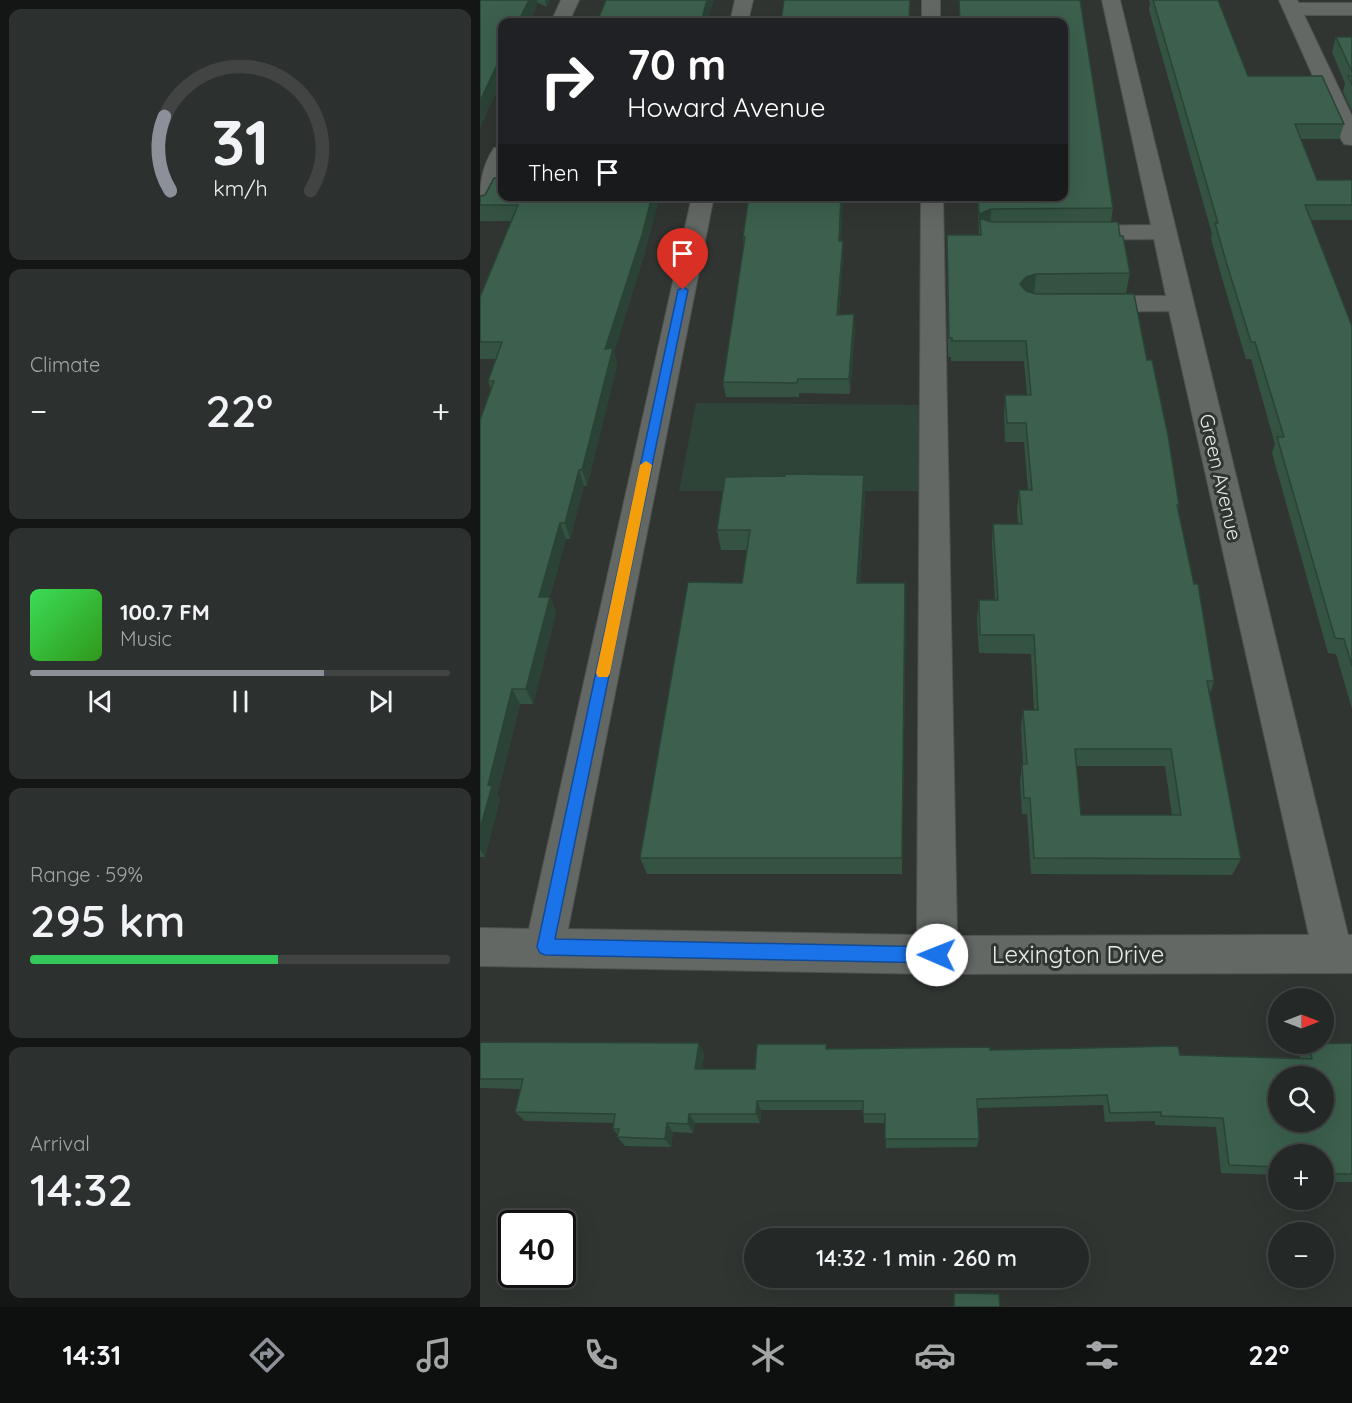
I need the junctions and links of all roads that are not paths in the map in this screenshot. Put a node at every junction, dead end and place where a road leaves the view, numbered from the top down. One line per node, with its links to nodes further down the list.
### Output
1 (570, 0): 8 (street)
2 (744, 0): 9 (street)
3 (931, 0): 10 (street)
4 (1111, 0): 17 (street, Green Avenue)
5 (1290, 4): 6 (street); 12 (street)
6 (1323, 4): 7 (street); 11 (street)
7 (1352, 9)
8 (562, 18)
9 (740, 18)
10 (931, 18)
11 (1334, 27)
12 (1352, 139)
13 (498, 166): 14 (street)
14 (490, 193)
15 (702, 201): 22 (street)
16 (932, 201): 24 (street)
17 (1163, 232): 18 (street); 19 (street, Green Avenue)
18 (1059, 233)
19 (1179, 303): 20 (street); 23 (street, Green Avenue)
20 (1068, 304)
21 (480, 947): 22 (street, Lexington Drive)
22 (545, 947): 24 (street, Lexington Drive)
23 (1343, 954): 24 (street, Lexington Drive)
24 (937, 955)

